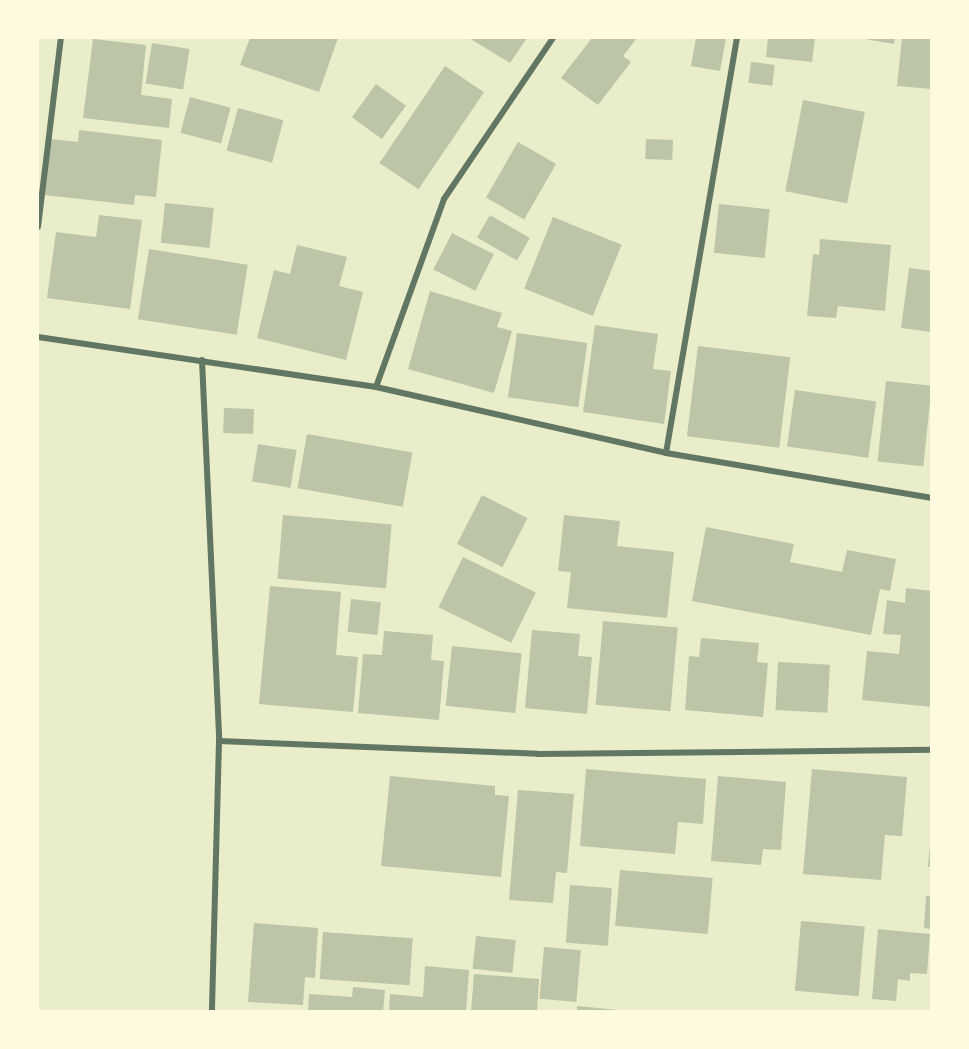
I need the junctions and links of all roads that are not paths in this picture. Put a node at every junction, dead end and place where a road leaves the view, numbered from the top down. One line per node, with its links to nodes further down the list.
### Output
1 (61, 38): 4 (street)
2 (553, 38): 7 (street)
3 (737, 38): 8 (street)
4 (38, 227)
5 (38, 337): 6 (street)
6 (202, 360): 7 (street); 10 (street)
7 (376, 387): 8 (street)
8 (666, 453): 9 (street)
9 (932, 498)
10 (219, 741): 11 (street); 12 (street)
11 (932, 750)
12 (212, 1011)

